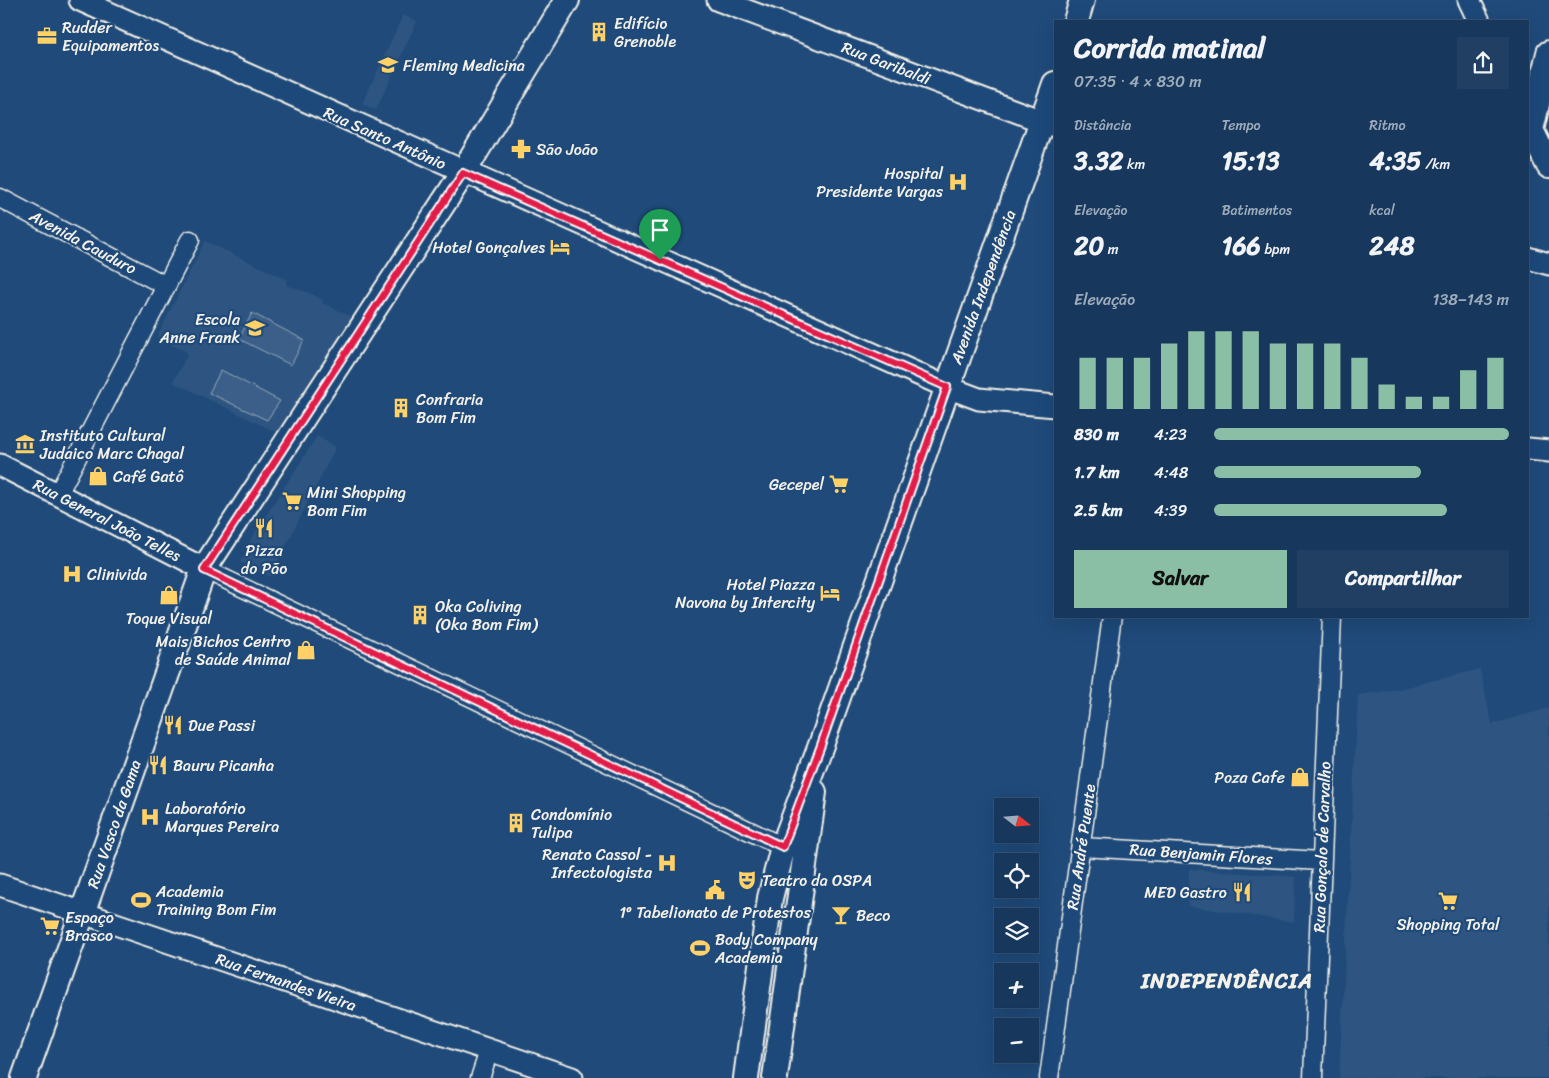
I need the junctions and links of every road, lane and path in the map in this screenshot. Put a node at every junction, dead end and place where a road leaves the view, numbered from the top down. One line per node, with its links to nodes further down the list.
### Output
1 (80, 0): 13 (street, Rua Santo Antônio)
2 (567, 0): 13 (main road, Rua Vasco da Gama)
3 (718, 0): 10 (street, Rua Garibaldi)
4 (1082, 0): 6 (main road)
5 (1469, 0): 7 (street)
6 (1076, 20)
7 (1479, 20)
8 (1549, 53): 11 (main road)
9 (1054, 91): 10 (main road, Avenida Independência)
10 (1049, 124): 19 (main road, Avenida Independência)
11 (1529, 126): 12 (main road)
12 (1549, 166)
13 (463, 173): 19 (street, Rua Santo Antônio); 25 (main road, Rua Vasco da Gama)
14 (0, 198): 18 (street, Avenida Cauduro)
15 (190, 240): 18 (street)
16 (1529, 258): 17 (street)
17 (1549, 264)
18 (166, 286): 24 (street)
19 (947, 387): 20 (street, Rua Santo Antônio); 28 (main road, Avenida Independência)
20 (1054, 406)
21 (1529, 449): 22 (street)
22 (1549, 451)
23 (0, 465): 24 (street, Rua General João Telles)
24 (58, 494): 25 (street, Rua General João Telles)
25 (204, 570): 30 (street, Rua General João Telles); 33 (main road, Rua Vasco da Gama)
26 (1112, 618): 29 (street, Rua André Puente)
27 (1332, 618): 31 (street, Rua Gonçalo de Carvalho)
28 (821, 745): 30 (main road, Avenida Independência); 39 (main road, Avenida Independência)
29 (1082, 846): 31 (street, Rua Benjamin Flores); 40 (street, Rua André Puente)
30 (783, 847): 38 (main road, Avenida Independência)
31 (1321, 862): 41 (street, Rua Gonçalo de Carvalho)
32 (0, 885): 33 (street, Rua Fernandes Vieira)
33 (82, 913): 34 (street, Rua Fernandes Vieira); 35 (main road, Rua Vasco da Gama)
34 (489, 1051): 36 (street); 37 (street, Rua Fernandes Vieira)
35 (24, 1078)
36 (480, 1078)
37 (572, 1078)
38 (746, 1078)
39 (774, 1078)
40 (1049, 1078)
41 (1313, 1078)

